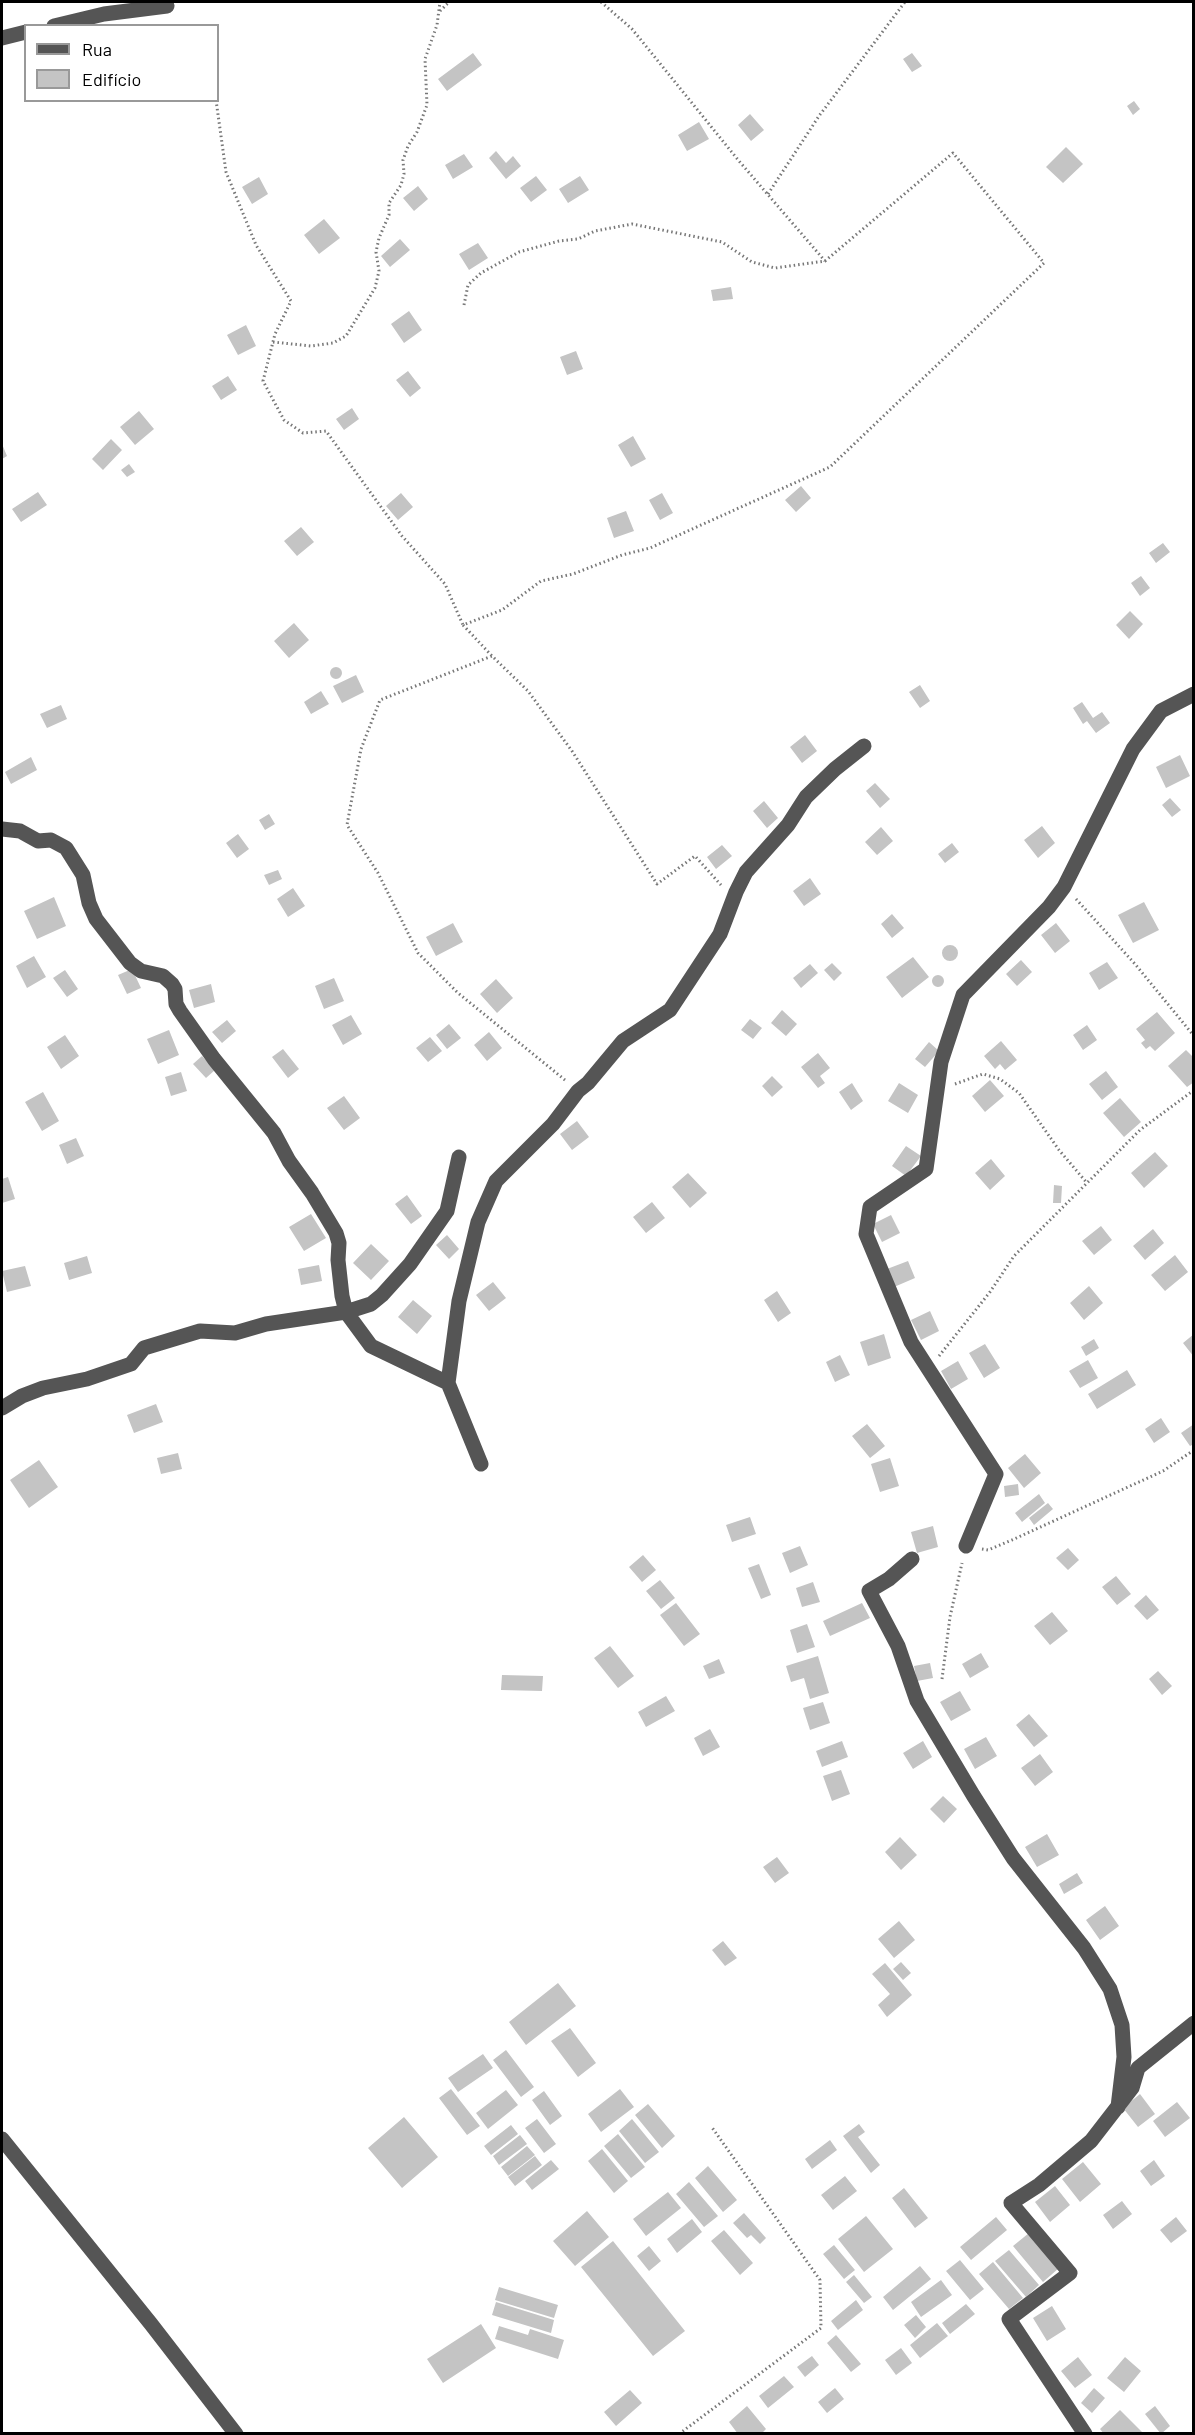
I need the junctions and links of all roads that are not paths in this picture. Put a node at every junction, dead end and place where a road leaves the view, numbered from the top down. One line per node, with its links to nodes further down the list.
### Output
1 (163, 2): 2 (street)
2 (62, 24)
3 (24, 32): 4 (street)
4 (2, 38)
5 (1194, 694): 13 (street)
6 (864, 746): 10 (street)
7 (2, 829): 9 (street)
8 (459, 1157): 9 (street)
9 (346, 1312): 10 (street); 11 (street)
10 (448, 1383): 12 (street)
11 (2, 1408)
12 (481, 1464)
13 (966, 1546)
14 (912, 1559): 16 (street)
15 (1194, 2023): 16 (street)
16 (1118, 2107): 19 (street)
17 (2, 2139): 18 (street)
18 (236, 2433)
19 (1085, 2433)

